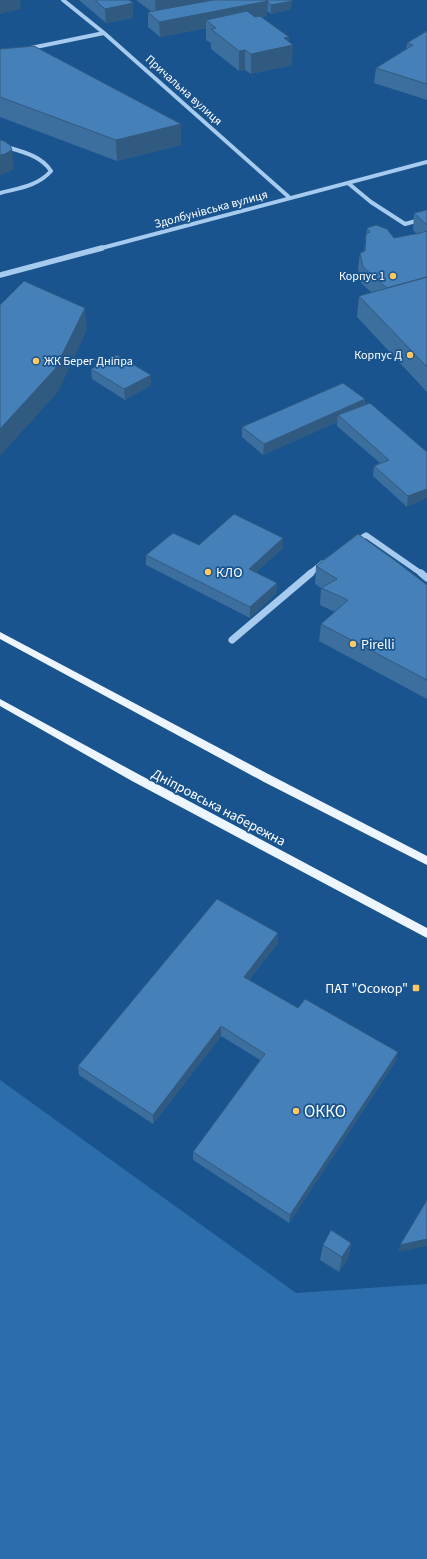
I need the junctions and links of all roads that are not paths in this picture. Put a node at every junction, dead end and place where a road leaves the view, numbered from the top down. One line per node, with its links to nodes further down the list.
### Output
1 (63, 0): 2 (street, Причальна вулиця)
2 (104, 33): 3 (street); 8 (street, Причальна вулиця)
3 (23, 49)
4 (0, 145): 7 (street)
5 (427, 162): 6 (street, Здолбунівська вулиця)
6 (348, 183): 8 (street, Здолбунівська вулиця); 9 (street)
7 (0, 193)
8 (290, 198): 10 (street, Здолбунівська вулиця)
9 (427, 218)
10 (0, 275)
11 (347, 547): 13 (street)
12 (328, 560): 15 (street)
13 (427, 578)
14 (0, 635): 17 (main road)
15 (232, 640)
16 (0, 702): 18 (main road, Дніпровська набережна)
17 (427, 861)
18 (427, 933)

